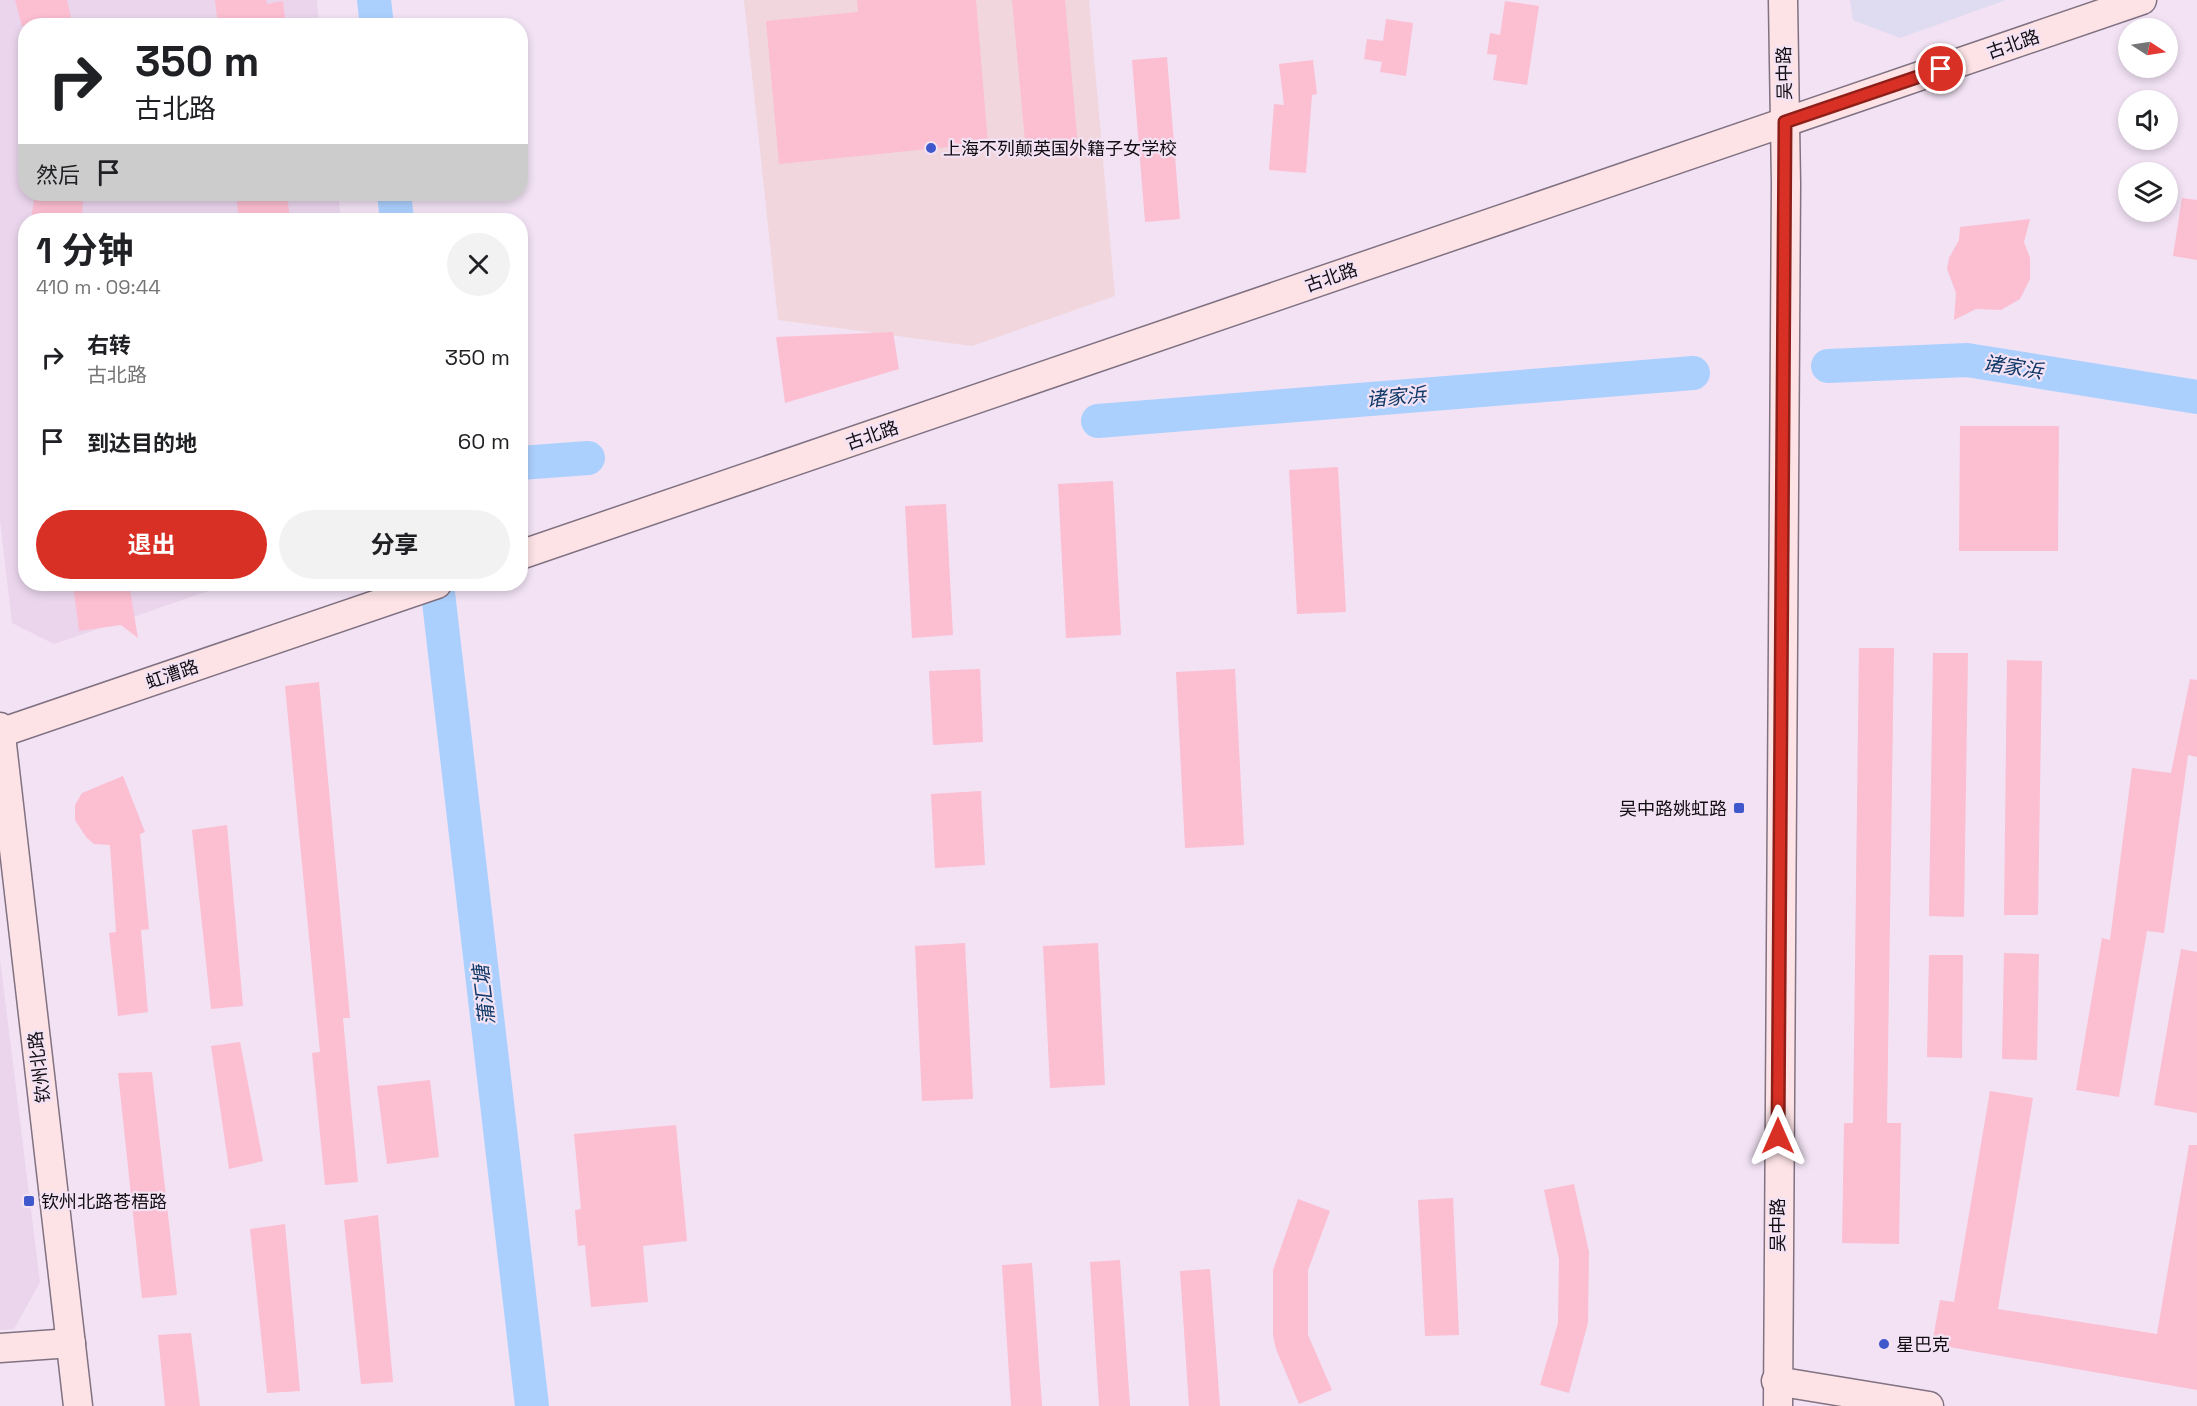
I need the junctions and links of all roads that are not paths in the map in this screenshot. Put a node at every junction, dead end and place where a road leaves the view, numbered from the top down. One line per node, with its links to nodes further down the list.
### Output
1 (1783, 0): 3 (main road, 吴中路)
2 (2142, 0): 3 (main road, 古北路)
3 (1785, 122): 4 (main road, 古北路); 10 (main road, 吴中路)
4 (528, 553)
5 (416, 591): 7 (main road, 虹漕路)
6 (0, 727): 7 (main road, 钦州北路)
7 (0, 733): 8 (main road, 钦州北路)
8 (71, 1343): 9 (main road); 11 (main road, 钦州北路)
9 (0, 1348)
10 (1777, 1393): 12 (main road)
11 (78, 1406)
12 (1929, 1406)

